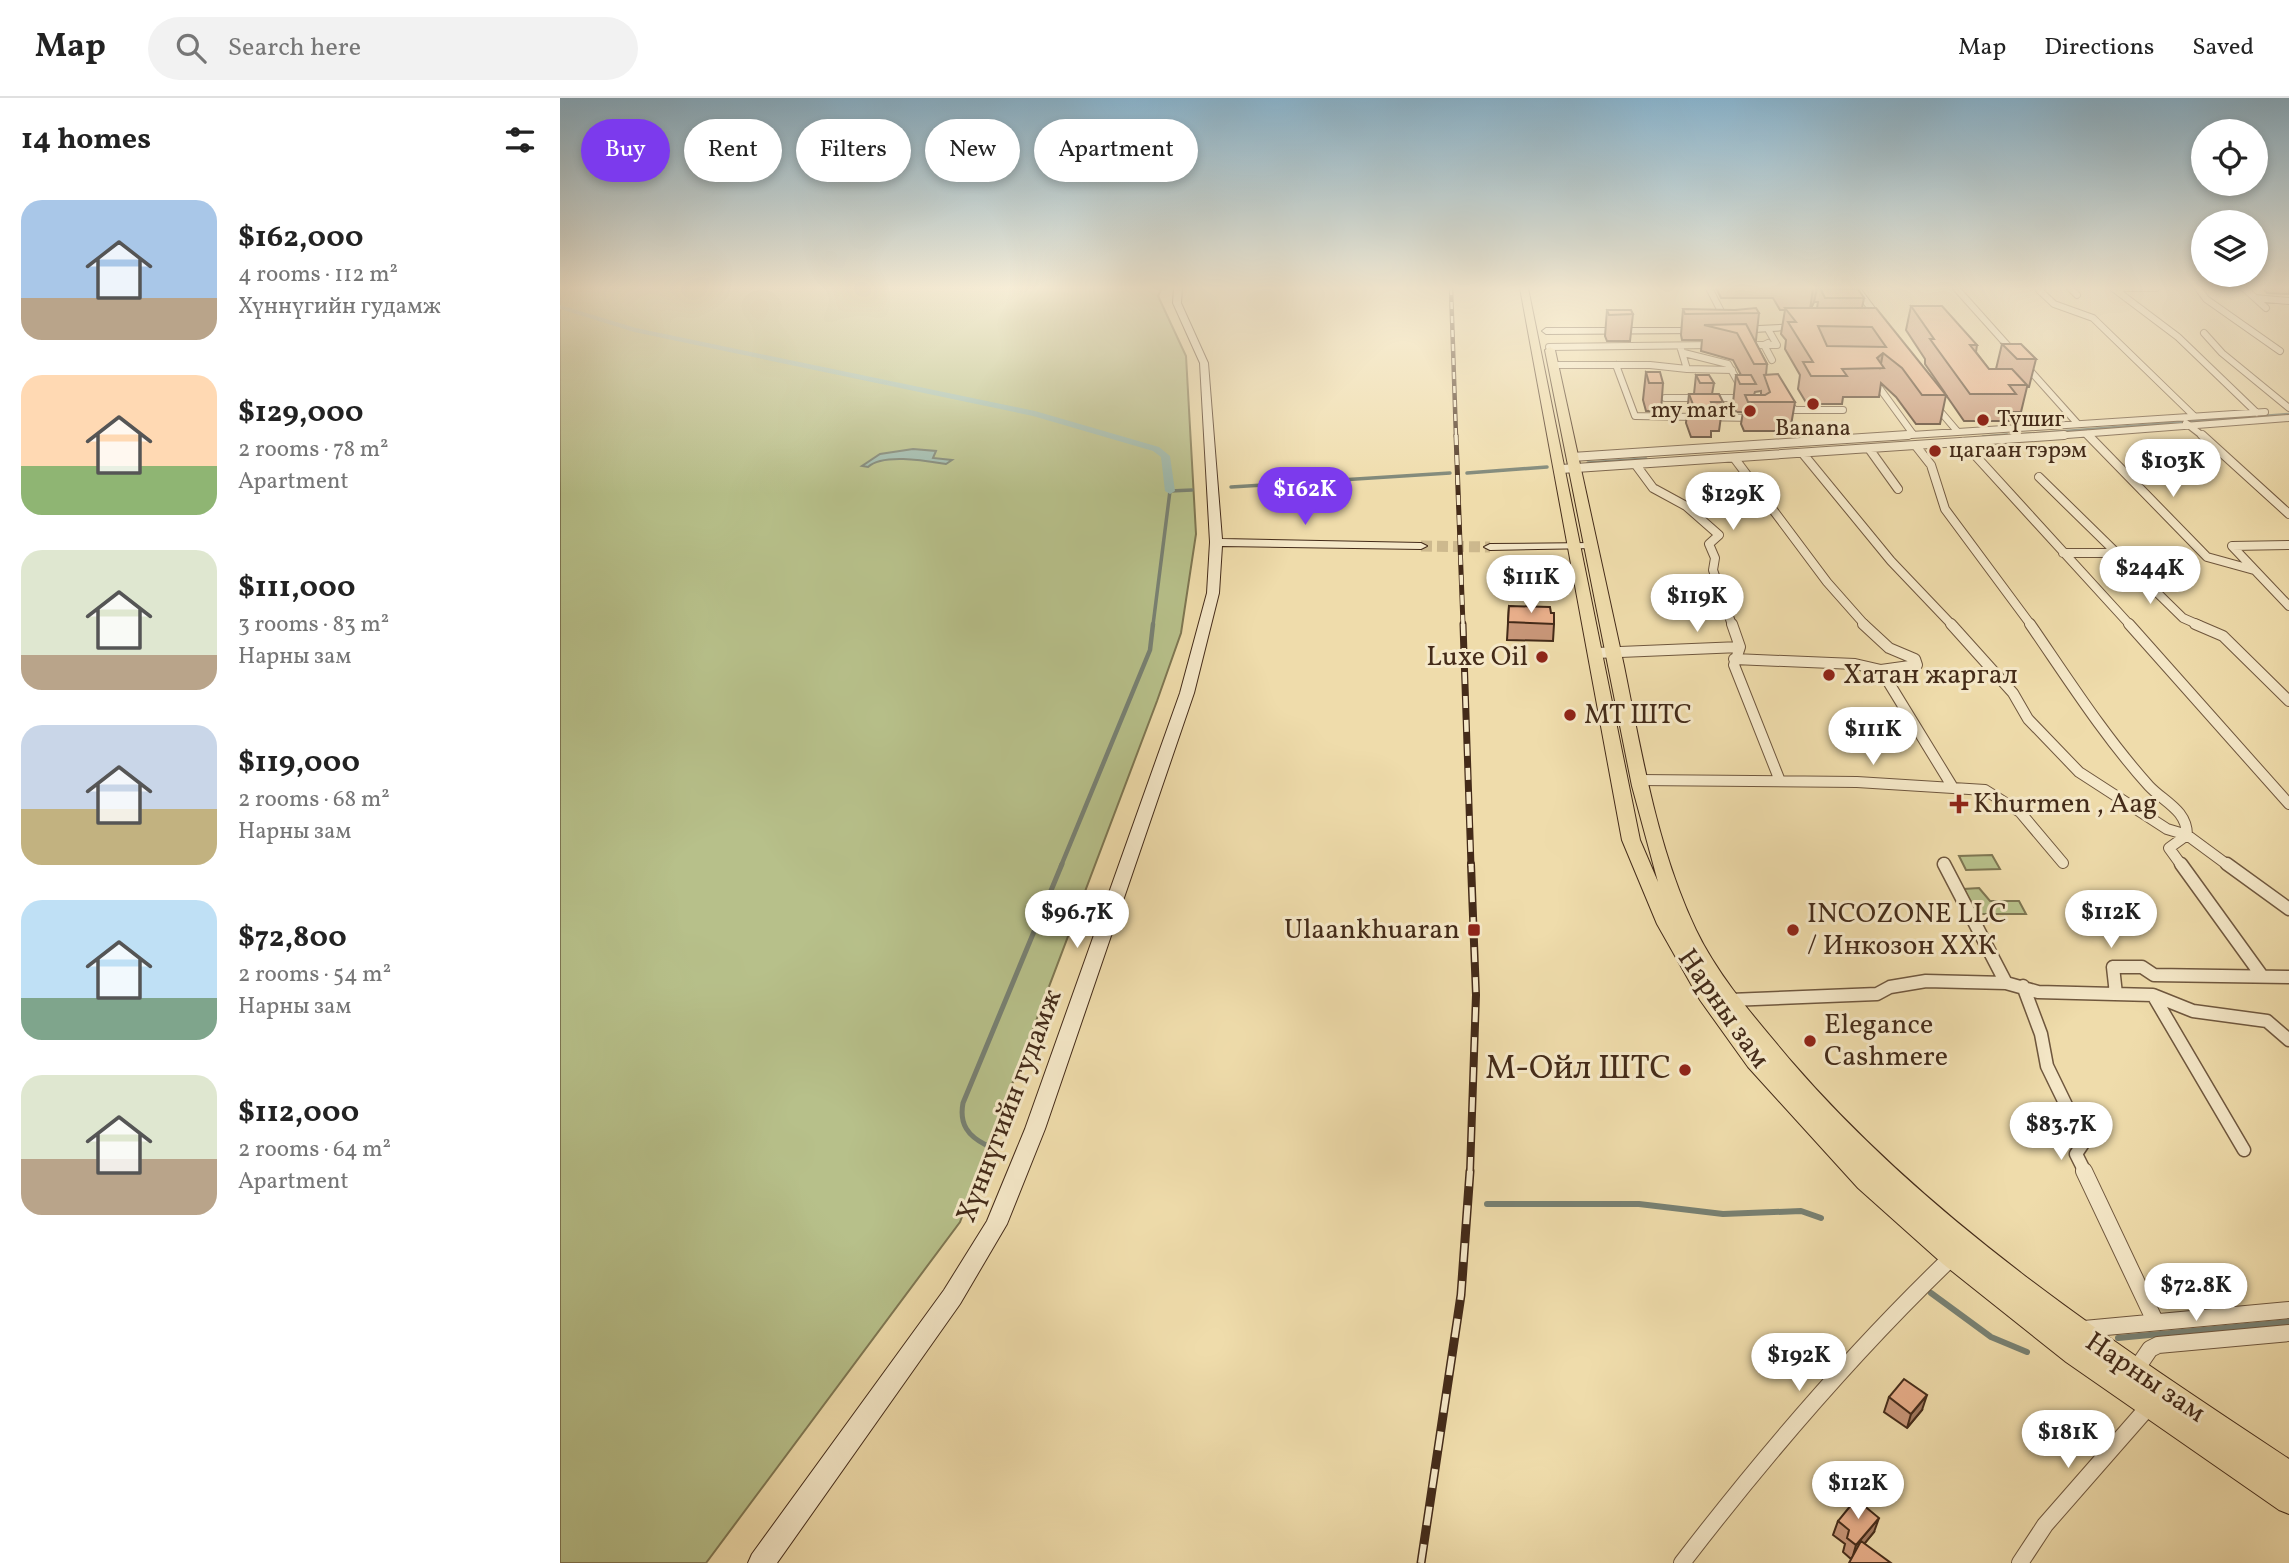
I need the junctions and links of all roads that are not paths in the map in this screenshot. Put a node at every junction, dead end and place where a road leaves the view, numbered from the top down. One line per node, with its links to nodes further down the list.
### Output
1 (1200, 356): 48 (main road, Хүннүгийн гудамж)
2 (1538, 356): 44 (main road, Нарны зам)
3 (1551, 356): 12 (main road, Нарны зам)
4 (1684, 356): 15 (street)
5 (1705, 356): 16 (street)
6 (1770, 356): 11 (street)
7 (2016, 356): 33 (street)
8 (2133, 356): 28 (street)
9 (2198, 356): 27 (street)
10 (2225, 356): 25 (street)
11 (1772, 360)
12 (1553, 365): 13 (street); 42 (main road, Нарны зам)
13 (1616, 365): 14 (street); 29 (street)
14 (1656, 368): 15 (street); 17 (street)
15 (1687, 369): 16 (street)
16 (1732, 370): 24 (street)
17 (1659, 378)
18 (1878, 386): 35 (street)
19 (1662, 388): 23 (street)
20 (1927, 396): 34 (street)
21 (1713, 397): 23 (street); 24 (street); 30 (street)
22 (1772, 397): 26 (street)
23 (1664, 398): 29 (street)
24 (1747, 398): 30 (street)
25 (2289, 409): 27 (street)
26 (1843, 410)
27 (2257, 412): 28 (street)
28 (2193, 415): 32 (street)
29 (1670, 417): 30 (street)
30 (1724, 418)
31 (2289, 418): 32 (street)
32 (2183, 422): 33 (street); 36 (street); 47 (street)
33 (2077, 423): 34 (street)
34 (1957, 431): 35 (street)
35 (1913, 434): 42 (street)
36 (2087, 434): 37 (street); 55 (street)
37 (1963, 442): 38 (street); 54 (street)
38 (1916, 446): 39 (street); 66 (street)
39 (1870, 450): 40 (street); 46 (street)
40 (1804, 455): 41 (street); 66 (street)
41 (1735, 459): 43 (street); 60 (street)
42 (1574, 463): 43 (street); 44 (street); 51 (main road, Нарны зам)
43 (1636, 465): 57 (street)
44 (1561, 469): 51 (main road, Нарны зам)
45 (2039, 477): 53 (street)
46 (1898, 489)
47 (2289, 514)
48 (1216, 542): 50 (main road); 88 (main road, Хүннүгийн гудамж)
49 (2289, 545): 55 (street)
50 (1421, 546)
51 (1583, 546): 52 (main road); 58 (main road, Нарны зам)
52 (1490, 547)
53 (2116, 552): 54 (street); 61 (street)
54 (2063, 553): 65 (street)
55 (2254, 570): 56 (street)
56 (2289, 606)
57 (1740, 647): 58 (street); 59 (street)
58 (1604, 653): 62 (main road, Нарны зам); 79 (main road, Нарны зам)
59 (1734, 659): 60 (street); 63 (street)
60 (1881, 670): 64 (street)
61 (2289, 701)
62 (1639, 780): 63 (street); 76 (main road, Нарны зам)
63 (1780, 781): 64 (street)
64 (1952, 786): 68 (street)
65 (2289, 804)
66 (2187, 835): 69 (street); 70 (street)
67 (1944, 863): 72 (street)
68 (2063, 863)
69 (2289, 909)
70 (2262, 976): 71 (street); 74 (street)
71 (2289, 977)
72 (2006, 983): 73 (street); 76 (street)
73 (2023, 986): 74 (street); 81 (street)
74 (2116, 994): 75 (street)
75 (2153, 995): 77 (street); 78 (street)
76 (1731, 1000): 82 (main road, Нарны зам)
77 (2289, 1040)
78 (2244, 1150)
79 (1952, 1257): 85 (main road, Нарны зам); 89 (street)
80 (2289, 1310): 81 (street)
81 (2155, 1321): 82 (street)
82 (2074, 1330): 84 (main road, Нарны зам)
83 (2289, 1333): 84 (street)
84 (2135, 1371): 86 (main road, Нарны зам)
85 (2150, 1405): 87 (main road, Нарны зам); 90 (street)
86 (2289, 1475)
87 (2289, 1500)
88 (761, 1563)
89 (1682, 1563)
90 (2020, 1563)

